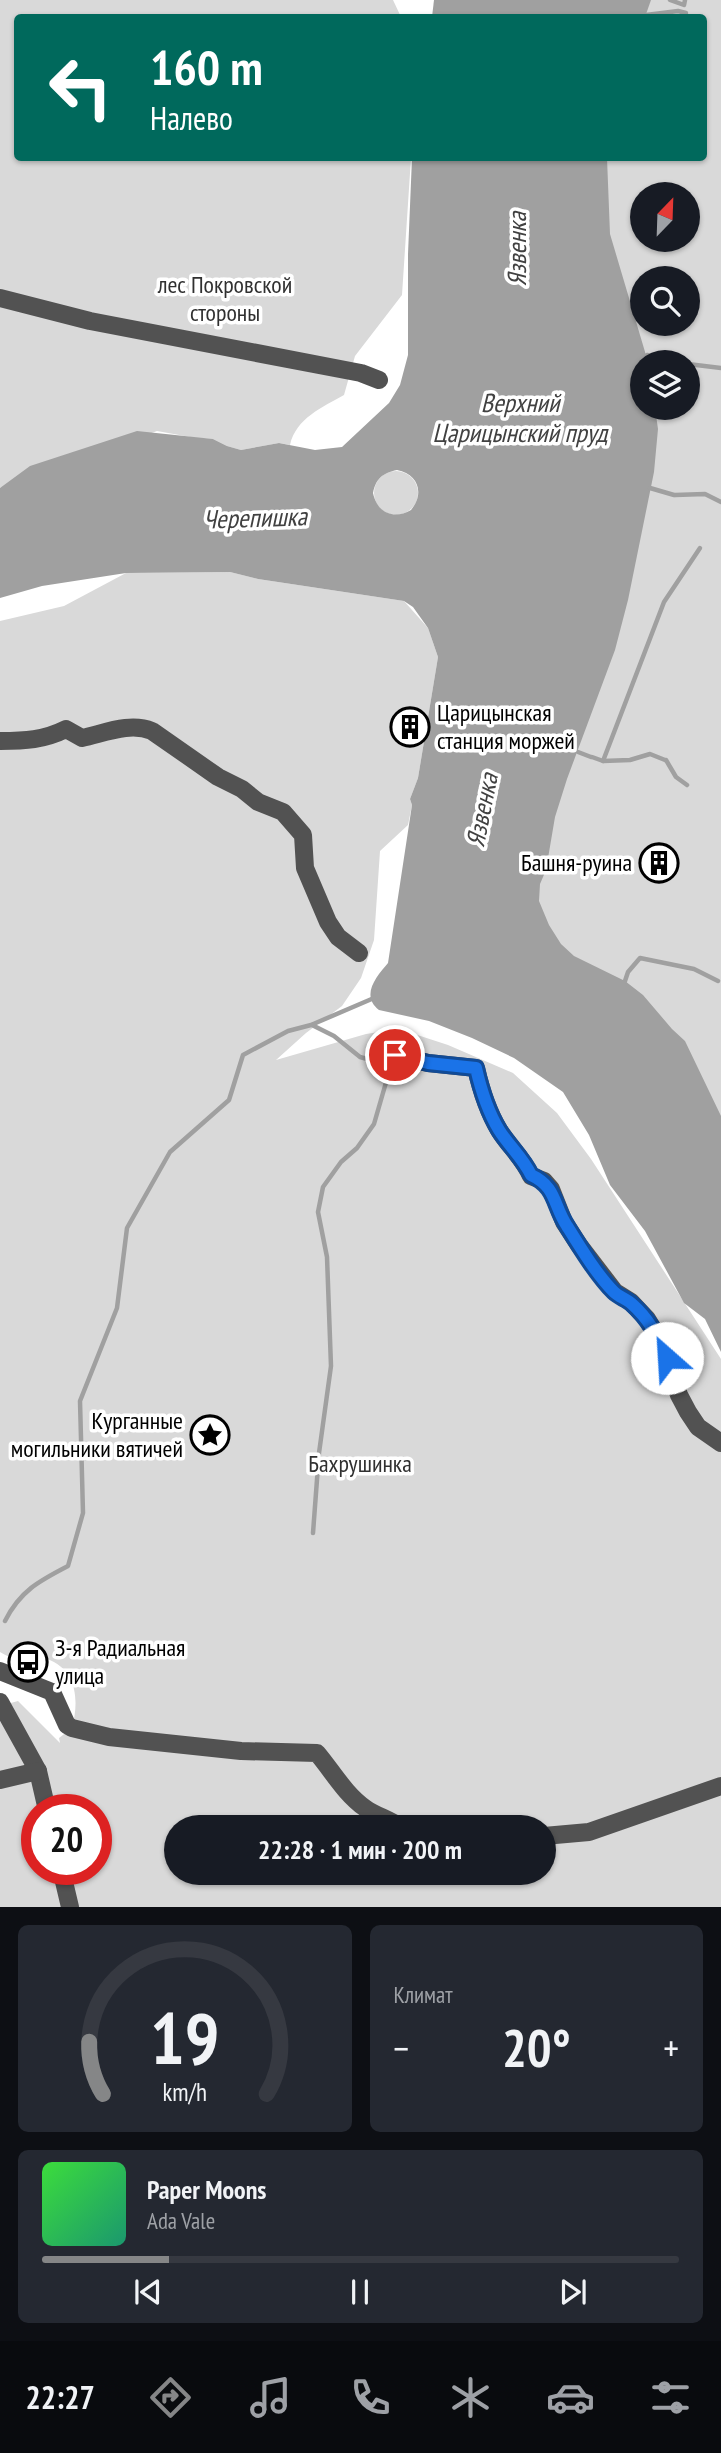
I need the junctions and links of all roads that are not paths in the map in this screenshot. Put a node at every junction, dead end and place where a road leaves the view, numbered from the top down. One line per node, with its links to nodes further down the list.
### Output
1 (0, 298): 2 (street)
2 (379, 380)
3 (0, 741): 4 (street)
4 (359, 953)
5 (395, 1055): 6 (street)
6 (721, 1443)
7 (0, 1671): 13 (street)
8 (0, 1702): 9 (street)
9 (38, 1771): 10 (street); 12 (street)
10 (0, 1780)
11 (721, 1786): 14 (street)
12 (43, 1794)
13 (379, 1815)
14 (556, 1835)
15 (65, 1885): 16 (street)
16 (70, 1907)

